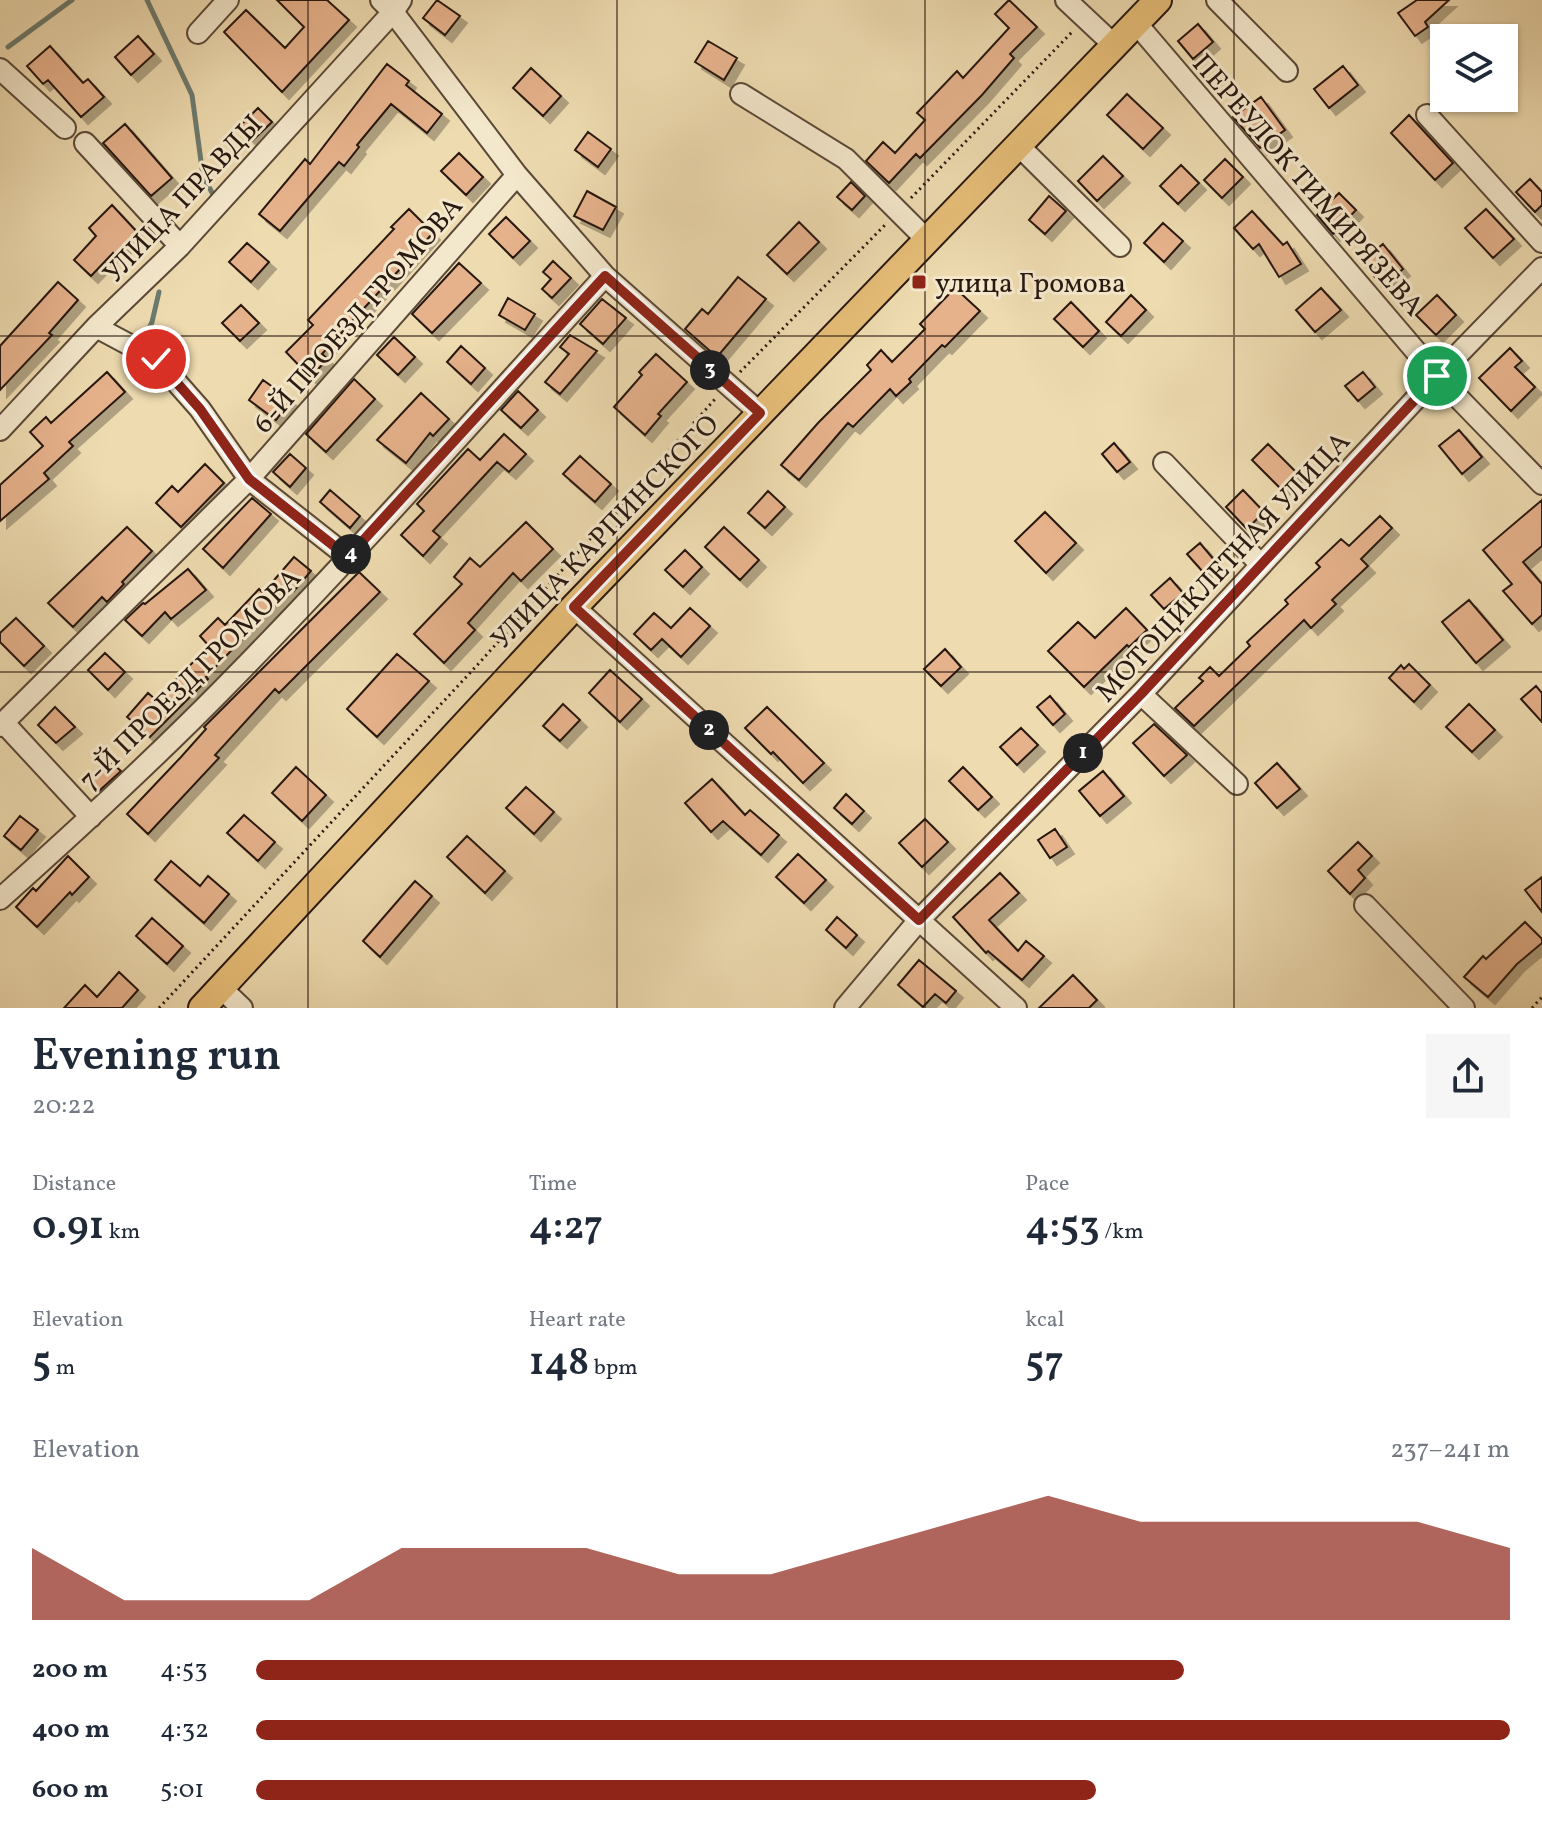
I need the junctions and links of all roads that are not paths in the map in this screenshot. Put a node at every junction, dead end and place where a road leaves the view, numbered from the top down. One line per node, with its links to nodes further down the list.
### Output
1 (228, 0): 7 (street)
2 (1066, 0): 8 (street)
3 (1158, 0): 6 (main road, УЛИЦА КАРПИНСКОГО)
4 (1217, 0): 10 (street)
5 (392, 4): 16 (street); 19 (street, УЛИЦА ПРАВДЫ)
6 (1136, 23): 8 (main road, УЛИЦА КАРПИНСКОГО); 24 (street, ПЕРЕУЛОК ТИМИРЯЗЕВА)
7 (198, 33)
8 (1114, 45): 15 (main road, УЛИЦА КАРПИНСКОГО)
9 (0, 69): 13 (street)
10 (1287, 71)
11 (741, 94): 17 (street)
12 (1427, 115): 18 (street)
13 (65, 128)
14 (85, 143): 19 (street)
15 (1018, 145): 17 (main road, УЛИЦА КАРПИНСКОГО); 20 (street)
16 (517, 175): 22 (street); 28 (street, 6-Й ПРОЕЗД ГРОМОВА)
17 (927, 240): 25 (main road, УЛИЦА КАРПИНСКОГО)
18 (1542, 242)
19 (180, 246): 23 (street, УЛИЦА ПРАВДЫ)
20 (1120, 246)
21 (1542, 268): 24 (street, МОТОЦИКЛЕТНАЯ УЛИЦА)
22 (605, 276): 25 (street); 30 (street, 7-Й ПРОЕЗД ГРОМОВА)
23 (96, 327): 26 (street, УЛИЦА ПРАВДЫ); 28 (street)
24 (1437, 376): 29 (street, ПЕРЕУЛОК ТИМИРЯЗЕВА); 31 (street, МОТОЦИКЛЕТНАЯ УЛИЦА)
25 (760, 413): 32 (main road, УЛИЦА КАРПИНСКОГО)
26 (0, 430)
27 (1164, 463): 31 (street)
28 (249, 479): 30 (street); 34 (street, 6-Й ПРОЕЗД ГРОМОВА)
29 (1542, 484)
30 (348, 557): 36 (street, 7-Й ПРОЕЗД ГРОМОВА)
31 (1261, 565): 33 (street, МОТОЦИКЛЕТНАЯ УЛИЦА)
32 (574, 607): 39 (street); 40 (main road, УЛИЦА КАРПИНСКОГО)
33 (1141, 694): 35 (street); 39 (street, МОТОЦИКЛЕТНАЯ УЛИЦА)
34 (2, 724): 36 (street)
35 (1237, 784)
36 (91, 817): 37 (street, 7-Й ПРОЕЗД ГРОМОВА)
37 (0, 899)
38 (1365, 905): 45 (street)
39 (919, 920): 43 (street, МОТОЦИКЛЕТНАЯ УЛИЦА); 44 (street)
40 (221, 988): 41 (main road, УЛИЦА КАРПИНСКОГО); 42 (street)
41 (202, 1008)
42 (242, 1008)
43 (845, 1008)
44 (1016, 1008)
45 (1464, 1008)

